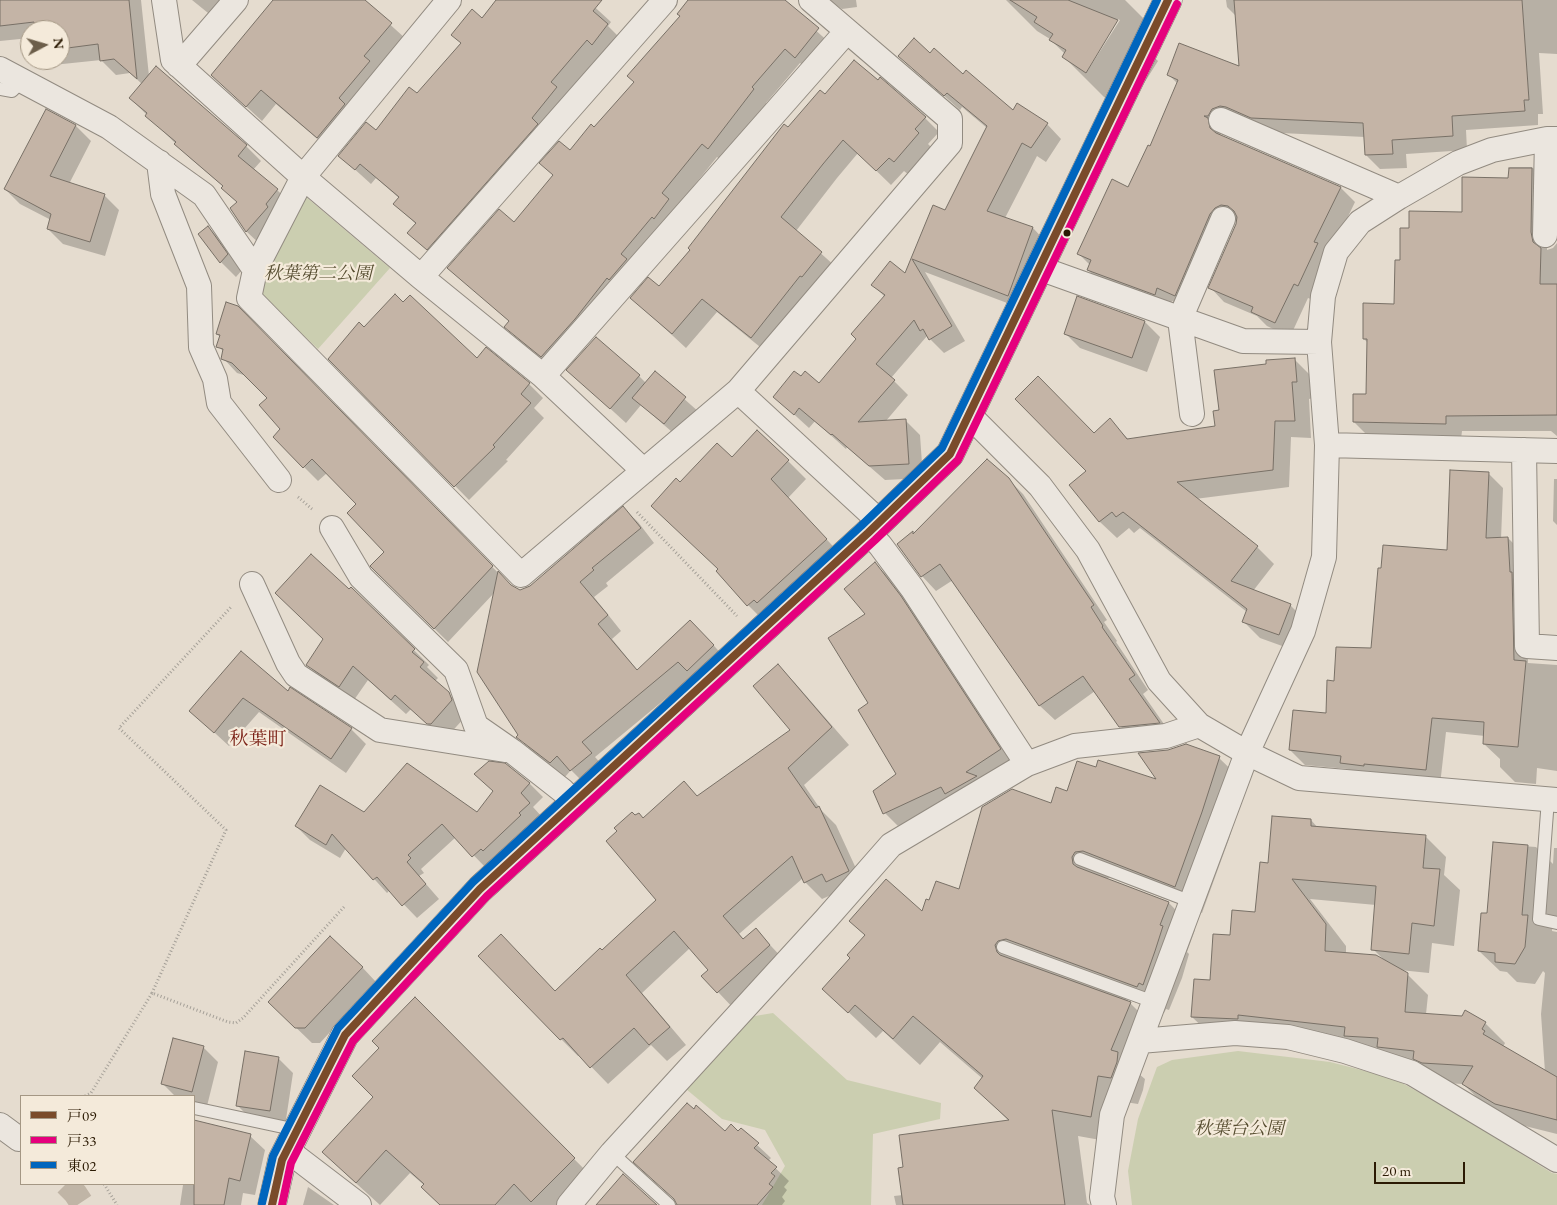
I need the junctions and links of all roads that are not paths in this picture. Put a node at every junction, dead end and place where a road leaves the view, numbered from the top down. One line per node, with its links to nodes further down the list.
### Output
1 (164, 0): 8 (street)
2 (236, 0): 8 (street)
3 (449, 0): 15 (street)
4 (665, 0): 21 (street)
5 (811, 0): 7 (street)
6 (1168, 0): 19 (street)
7 (847, 31): 24 (street); 25 (street)
8 (180, 66): 15 (street)
9 (0, 69): 10 (street)
10 (23, 80): 11 (lane); 14 (street)
11 (0, 88)
12 (1221, 120): 16 (street)
13 (1552, 139): 16 (street); 18 (street)
14 (159, 162): 20 (street); 32 (street)
15 (302, 177): 20 (street); 21 (street)
16 (1399, 197): 23 (street)
17 (1223, 219): 22 (street)
18 (1545, 235)
19 (1039, 268): 22 (street); 27 (street)
20 (255, 270): 31 (street)
21 (421, 277): 24 (street)
22 (1180, 318): 23 (street); 26 (street)
23 (1319, 342): 28 (street)
24 (543, 376): 31 (street)
25 (738, 391): 31 (street); 33 (street)
26 (1192, 414)
27 (969, 415): 33 (street); 37 (street)
28 (1327, 445): 29 (street); 39 (street)
29 (1524, 450): 30 (street); 36 (street)
30 (1557, 451)
31 (644, 471)
32 (279, 480)
33 (874, 527): 40 (street); 42 (street)
34 (332, 528): 38 (street)
35 (252, 584): 38 (street)
36 (1557, 648)
37 (1199, 725): 39 (street); 40 (street)
38 (512, 751): 42 (street)
39 (1247, 753): 41 (street); 44 (street)
40 (1028, 764): 53 (street)
41 (1553, 800): 45 (lane)
42 (574, 803): 52 (street)
43 (1080, 859): 44 (lane)
44 (1192, 902): 47 (street)
45 (1557, 923)
46 (1003, 947): 47 (lane)
47 (1154, 1002): 48 (street)
48 (1140, 1041): 54 (street); 59 (street)
49 (195, 1108): 52 (lane)
50 (0, 1125): 51 (street)
51 (19, 1139)
52 (292, 1140): 55 (street); 56 (street)
53 (612, 1153): 57 (street); 58 (lane)
54 (1557, 1160)
55 (272, 1205)
56 (360, 1205)
57 (568, 1205)
58 (669, 1205)
59 (1104, 1205)

